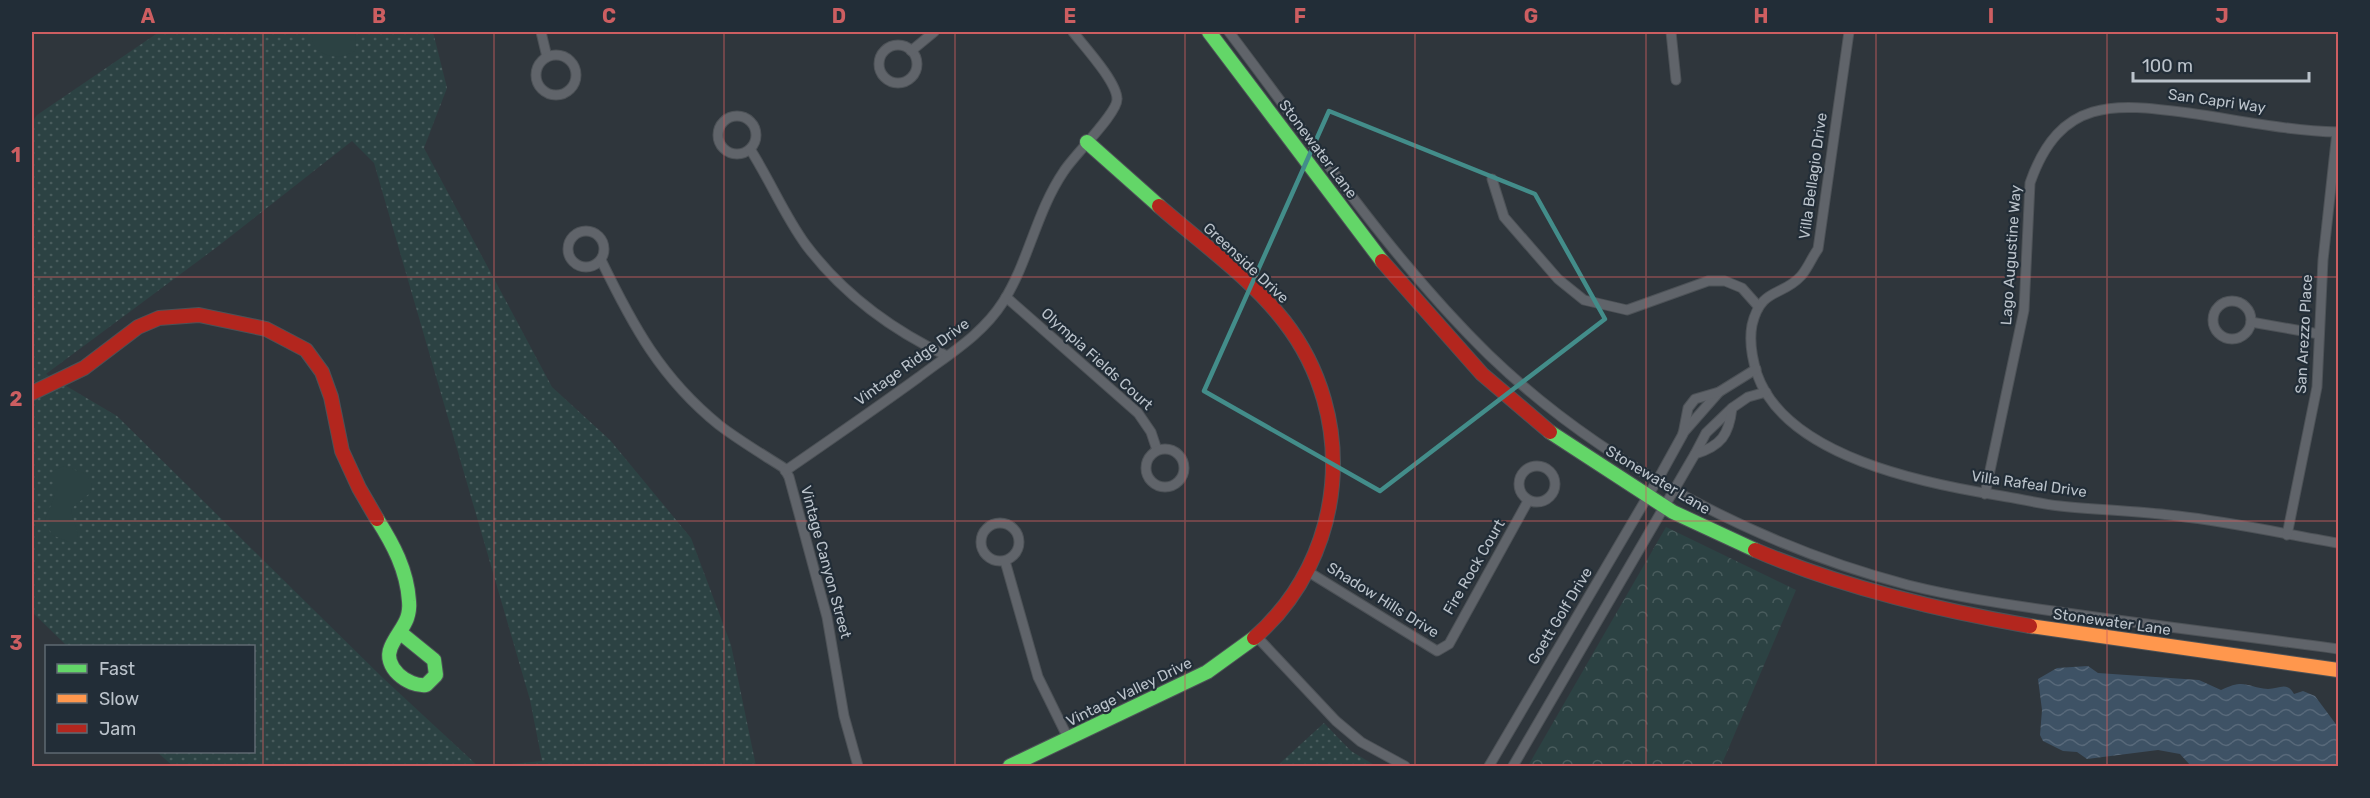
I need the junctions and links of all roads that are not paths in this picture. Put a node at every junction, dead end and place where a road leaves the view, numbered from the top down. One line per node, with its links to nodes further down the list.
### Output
1 (541, 32): 9 (street)
2 (934, 32): 8 (street)
3 (1073, 32): 13 (street, Vintage Ridge Drive)
4 (1209, 32): 32 (street, Stonewater Lane)
5 (1229, 32): 29 (street, Stonewater Lane)
6 (1671, 32): 10 (street)
7 (1850, 32): 18 (street, Villa Bellagio Drive)
8 (911, 51): 8 (street)
9 (547, 57): 9 (street)
10 (1676, 80)
11 (2062, 131): 12 (street, San Capri Way); 31 (street, Lago Augustine Way)
12 (2338, 132): 20 (street, San Arezzo Place)
13 (1087, 142): 17 (street, Vintage Ridge Drive); 38 (street, Greenside Drive)
14 (750, 149): 14 (street); 21 (street)
15 (1492, 179): 18 (street)
16 (601, 260): 16 (street, Vintage Canyon Street); 28 (street, Vintage Canyon Street)
17 (1006, 297): 21 (street, Vintage Ridge Drive); 26 (street, Olympia Fields Court)
18 (1758, 306): 22 (street)
19 (2251, 322): 19 (street); 20 (street)
20 (2319, 334): 35 (street, San Arezzo Place)
21 (947, 356): 28 (street, Vintage Ridge Drive)
22 (1756, 369): 23 (street, Villa Rafeal Drive); 29 (street, Goett Golf Drive)
23 (1766, 392): 25 (street); 31 (street, Villa Rafeal Drive)
24 (32, 393): 39 (street)
25 (1732, 408): 27 (street); 27 (street)
26 (1157, 450): 26 (street)
27 (1695, 454): 30 (street)
28 (785, 471): 45 (street, Vintage Canyon Street)
29 (1658, 480): 30 (street, Stonewater Lane); 32 (street, Goett Golf Drive)
30 (1674, 489): 34 (street); 42 (street, Stonewater Lane)
31 (1985, 494): 35 (street, Villa Rafeal Drive)
32 (1648, 496): 34 (street, Stonewater Lane); 48 (street, Goett Golf Drive)
33 (1528, 501): 33 (street); 41 (street, Fire Rock Court)
34 (1663, 506): 43 (street, Stonewater Lane); 49 (street)
35 (2287, 535): 36 (street, Villa Rafeal Drive)
36 (2338, 543)
37 (1005, 561): 37 (street); 44 (street)
38 (1307, 571): 40 (street, Greenside Drive); 41 (street, Shadow Hills Drive)
39 (402, 634)
40 (1258, 638): 44 (street, Vintage Valley Drive); 47 (street)
41 (1444, 648)
42 (2338, 649)
43 (2338, 670)
44 (1069, 740): 46 (street, Vintage Valley Drive)
45 (858, 766)
46 (1010, 766)
47 (1405, 766)
48 (1488, 766)
49 (1513, 766)

